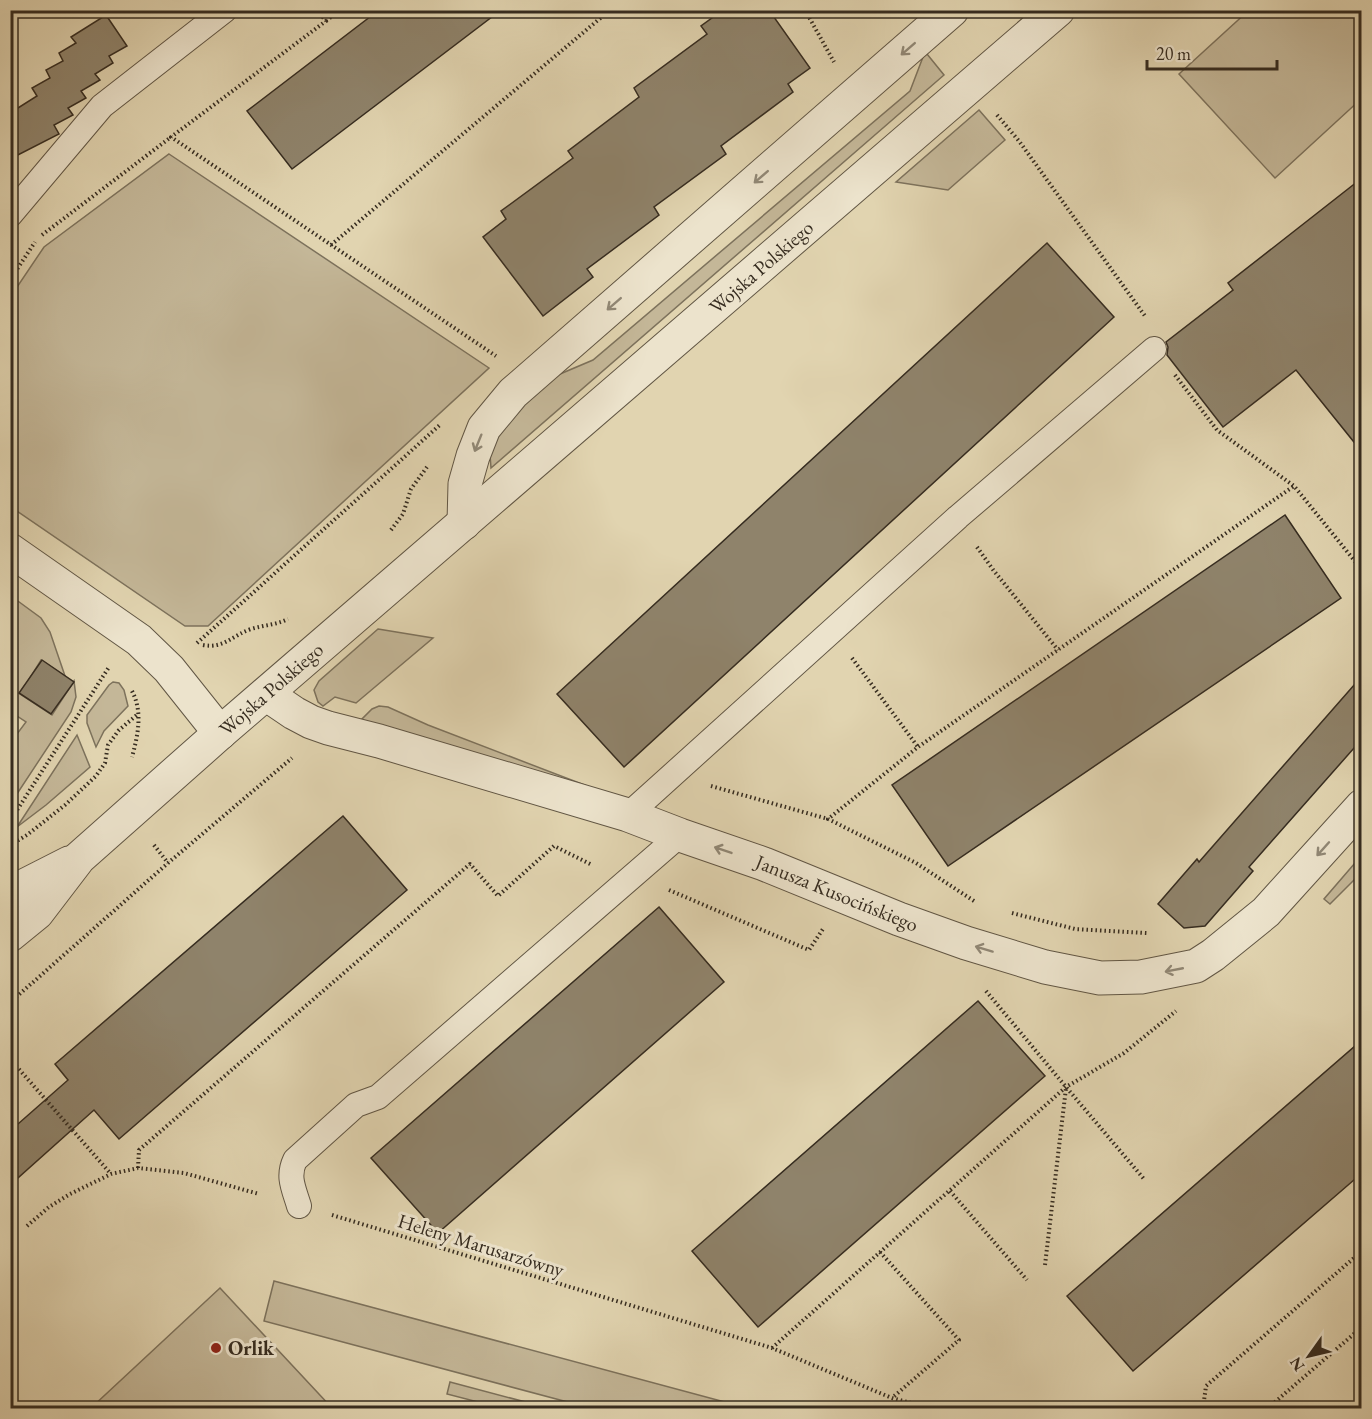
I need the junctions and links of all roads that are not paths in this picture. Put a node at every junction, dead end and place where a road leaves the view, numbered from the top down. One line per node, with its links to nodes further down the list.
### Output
1 (225, 10): 4 (lane)
2 (952, 10): 6 (street, one-way to 6)
3 (1058, 10): 6 (street, Wojska Polskiego)
4 (10, 215)
5 (1154, 349): 11 (lane)
6 (464, 523): 8 (street, Wojska Polskiego)
7 (10, 550): 9 (street)
8 (267, 694): 9 (street, Wojska Polskiego); 11 (street, Janusza Kusocińskiego)
9 (220, 733): 13 (street, Wojska Polskiego)
10 (1362, 806): 12 (street, Janusza Kusocińskiego, one-way to 12)
11 (628, 815): 12 (street, Janusza Kusocińskiego)
12 (680, 835): 16 (lane)
13 (79, 858): 14 (street, Wojska Polskiego); 15 (street, Wojska Polskiego)
14 (10, 893)
15 (10, 935)
16 (299, 1206)

